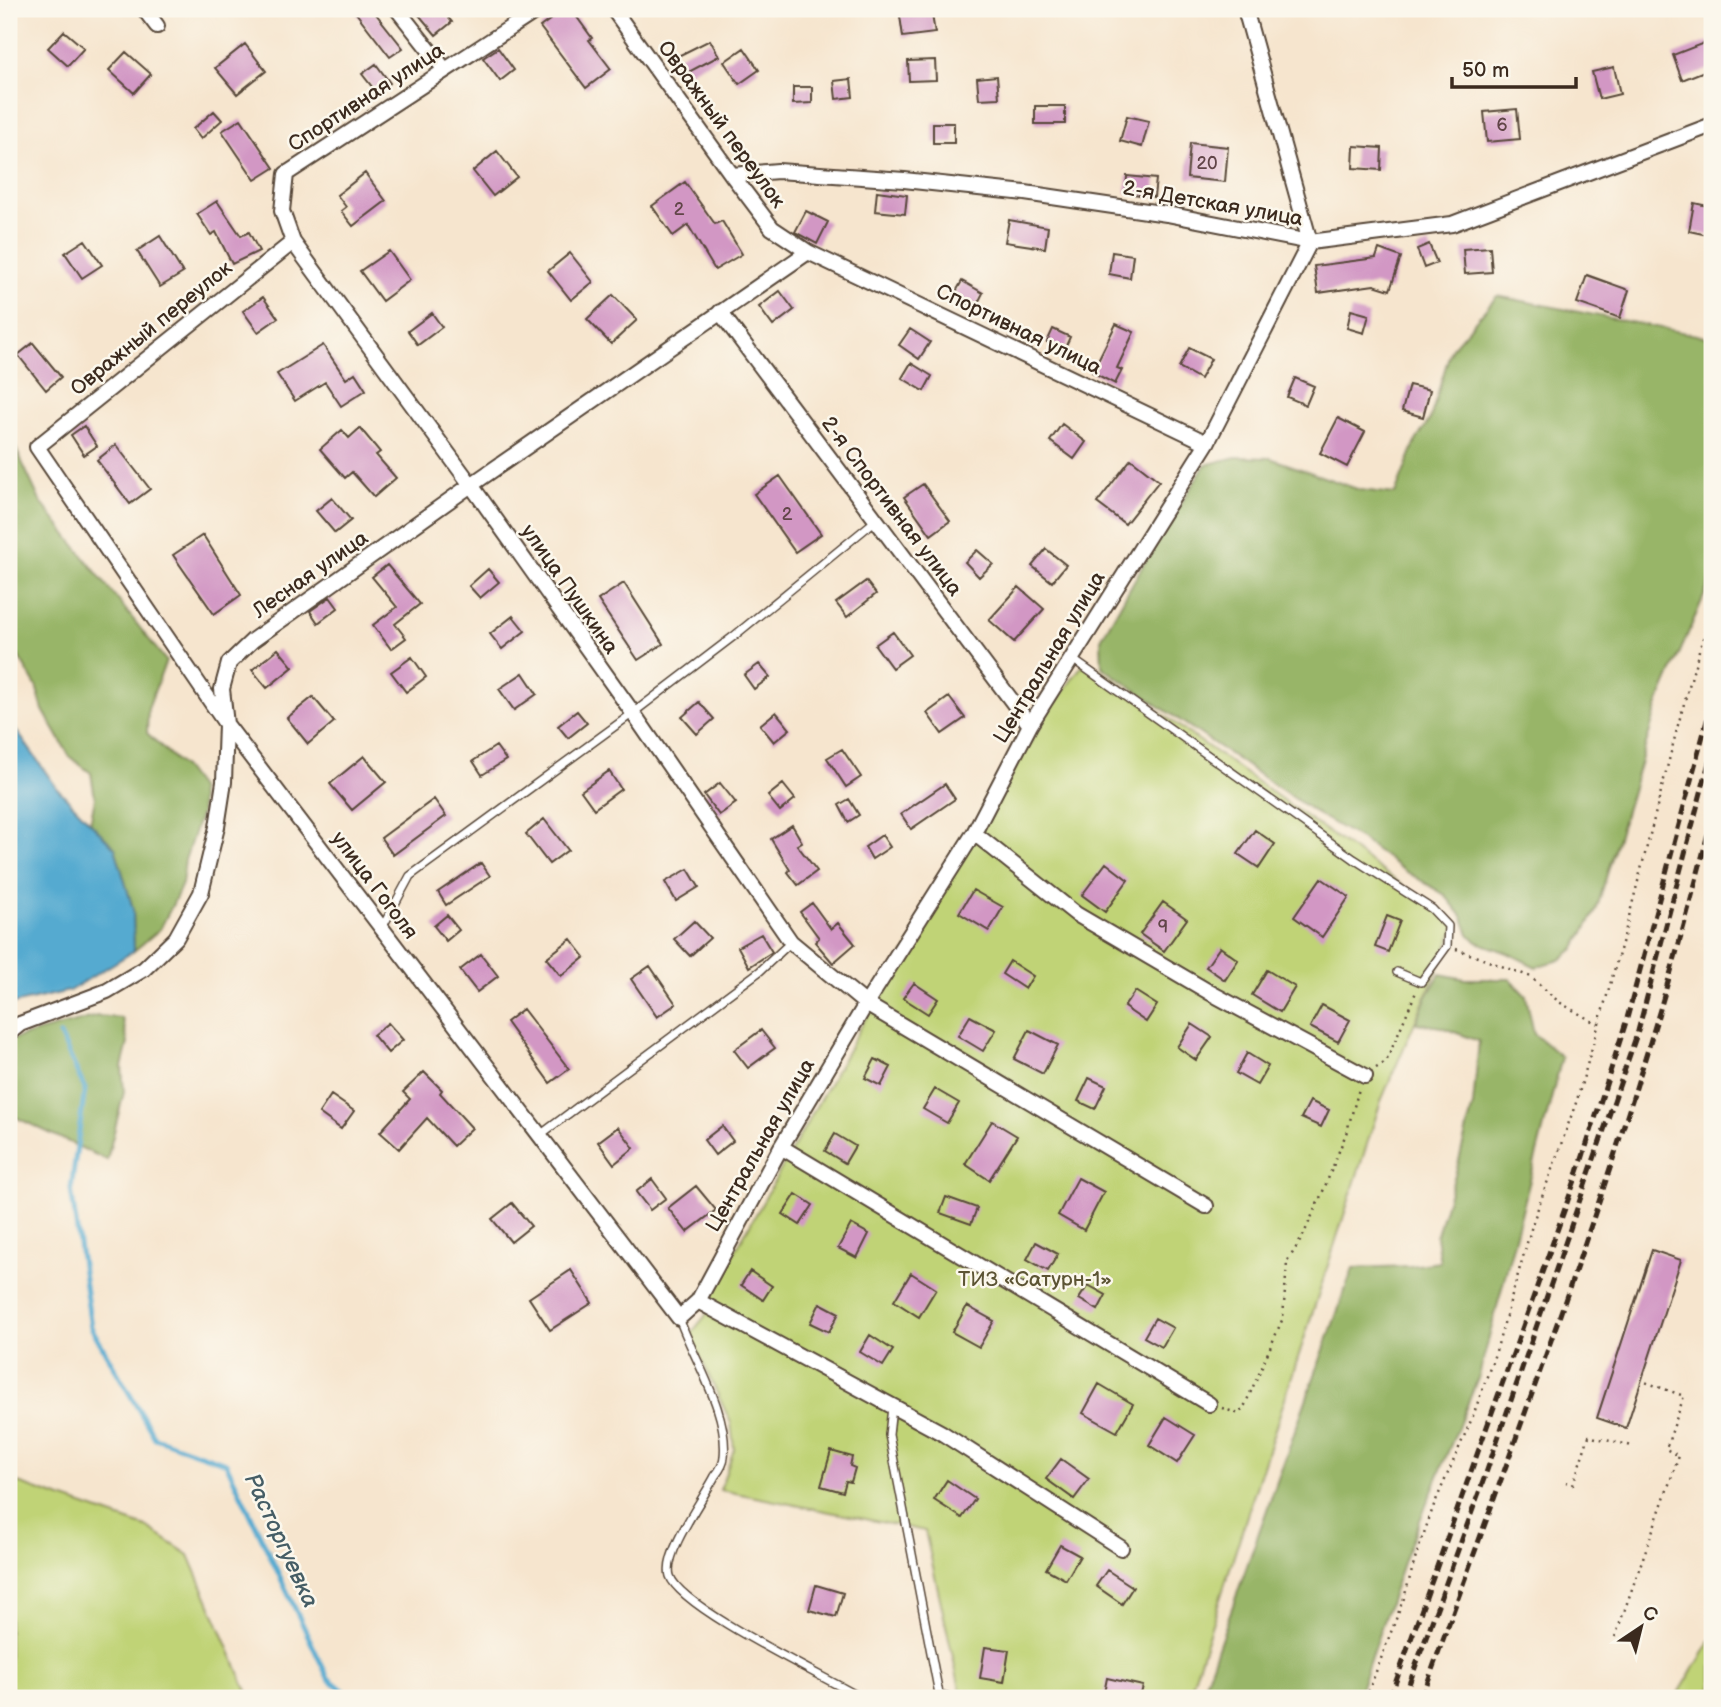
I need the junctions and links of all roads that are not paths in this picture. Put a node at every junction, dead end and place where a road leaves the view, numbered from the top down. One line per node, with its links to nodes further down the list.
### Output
1 (144, 9): 6 (street)
2 (397, 9): 7 (street)
3 (539, 9): 7 (street, Спортивная улица)
4 (613, 9): 10 (street, Овражный переулок)
5 (1245, 9): 11 (street)
6 (157, 26)
7 (445, 70): 9 (street, Спортивная улица)
8 (1712, 125): 11 (street, 2-я Детская улица)
9 (286, 174): 12 (street, улица Пушкина)
10 (732, 175): 11 (street, 2-я Детская улица); 13 (street, Овражный переулок)
11 (1310, 242): 15 (street, Центральная улица)
12 (293, 243): 16 (street, Овражный переулок); 17 (street, улица Пушкина)
13 (811, 253): 14 (street, Лесная улица); 15 (street, Спортивная улица)
14 (720, 312): 17 (street, Лесная улица); 18 (street, 2-я Спортивная улица)
15 (1207, 443): 19 (street, Центральная улица)
16 (37, 447): 21 (street, улица Гоголя)
17 (471, 485): 20 (street, улица Пушкина); 21 (street, Лесная улица)
18 (876, 520): 20 (lane); 22 (street, 2-я Спортивная улица)
19 (1071, 657): 22 (street, Центральная улица); 26 (lane)
20 (633, 713): 24 (lane); 25 (street, улица Пушкина)
21 (226, 724): 24 (street, улица Гоголя); 28 (street, Лесная улица)
22 (1030, 725): 23 (street, Центральная улица)
23 (974, 833): 27 (street, Центральная улица); 29 (street)
24 (382, 928): 30 (street, улица Гоголя)
25 (791, 942): 27 (street, улица Пушкина); 30 (lane)
26 (1397, 972)
27 (866, 1004): 31 (street, Центральная улица); 32 (street, улица Пушкина)
28 (9, 1034)
29 (1365, 1076)
30 (540, 1135): 34 (street, улица Гоголя)
31 (781, 1147): 33 (street, Центральная улица); 35 (street)
32 (1206, 1206)
33 (698, 1301): 34 (street); 36 (street)
34 (679, 1318): 39 (lane)
35 (1209, 1404)
36 (892, 1406): 37 (street); 38 (lane)
37 (1121, 1548)
38 (937, 1696): 40 (lane)
39 (861, 1698)
40 (953, 1698)

